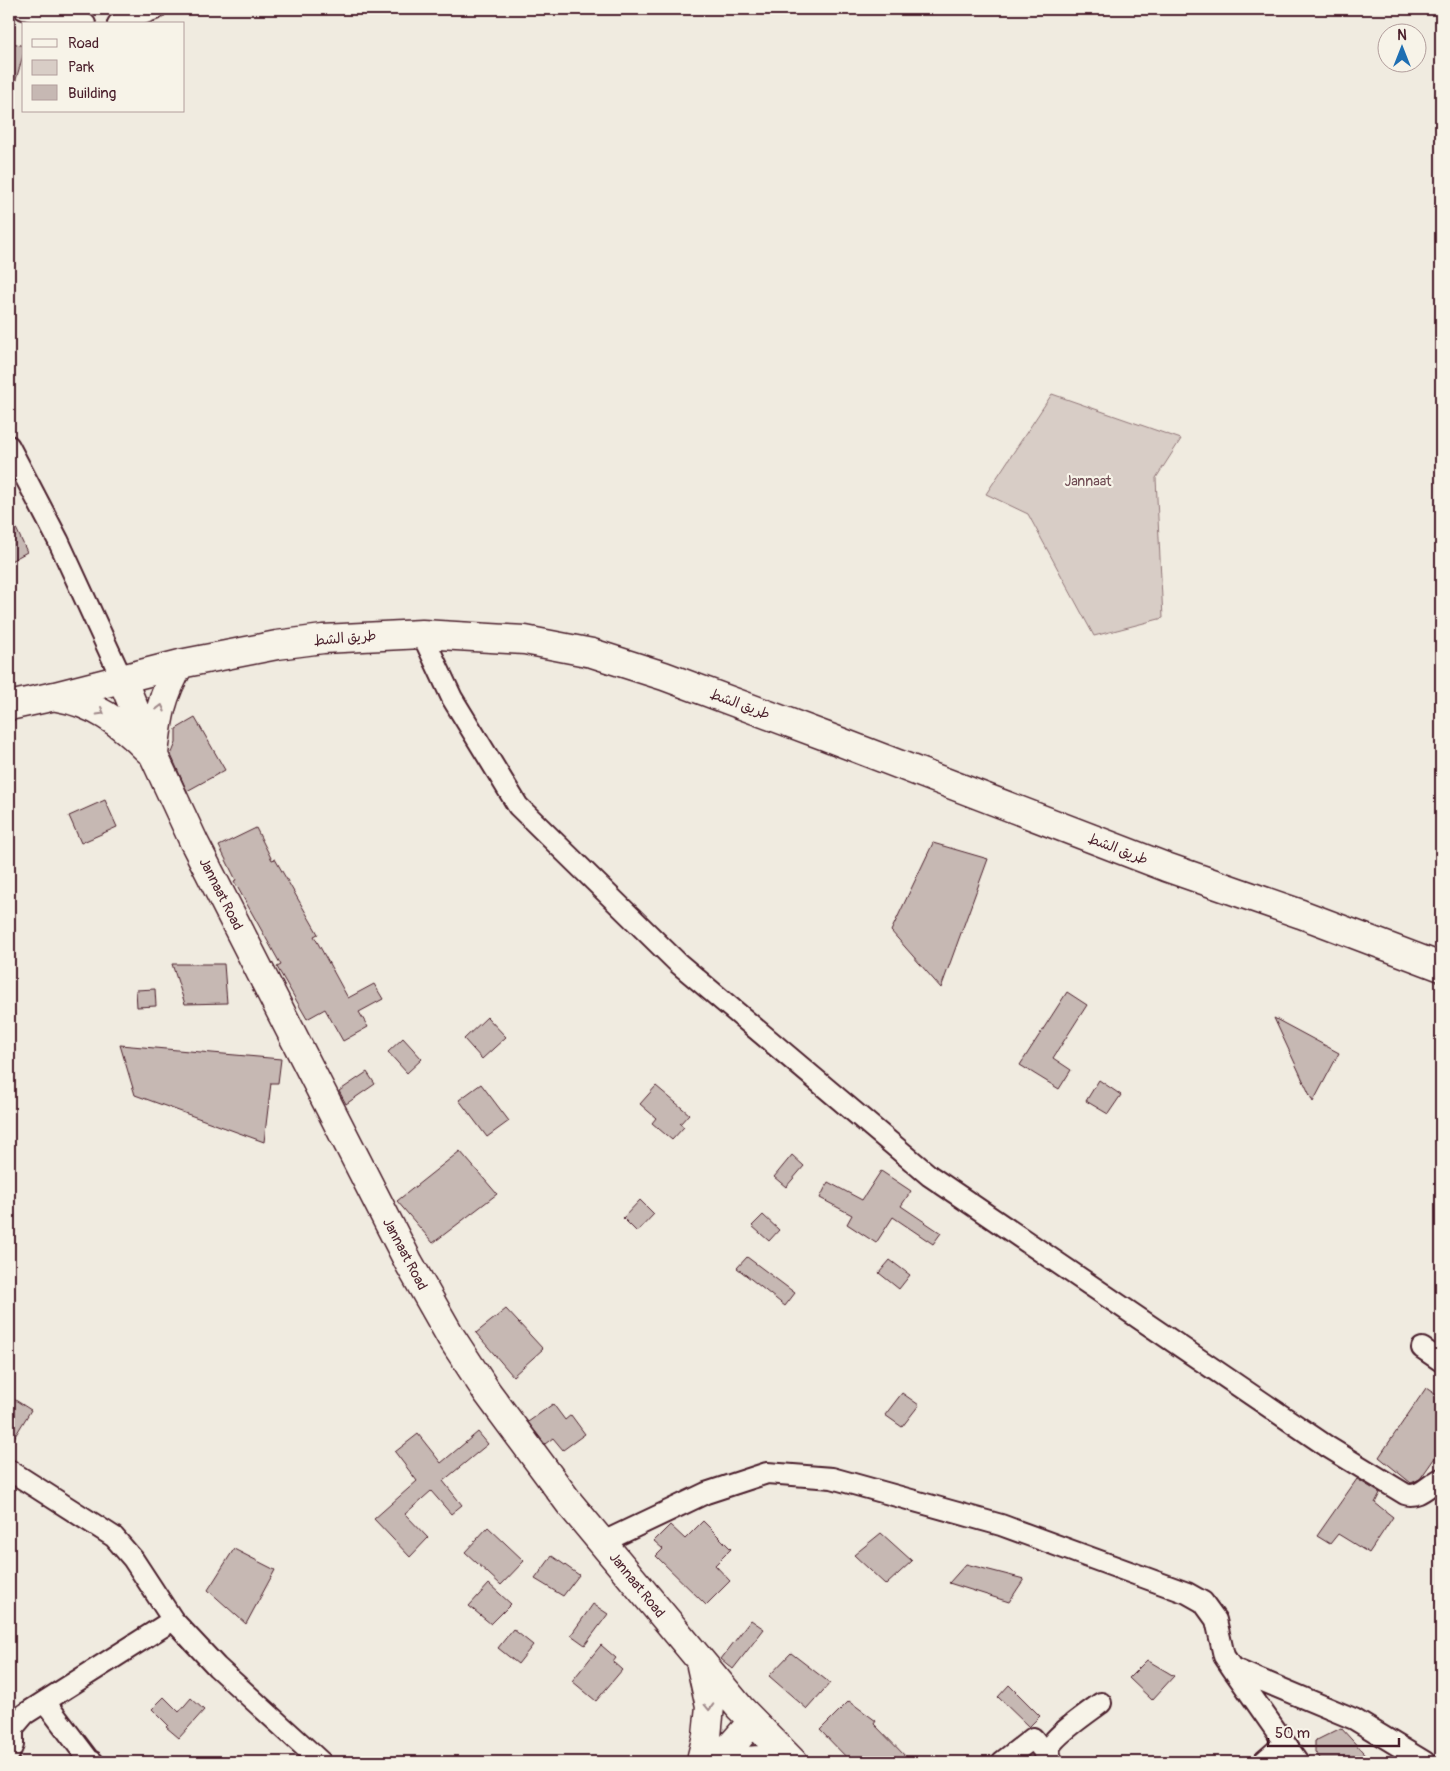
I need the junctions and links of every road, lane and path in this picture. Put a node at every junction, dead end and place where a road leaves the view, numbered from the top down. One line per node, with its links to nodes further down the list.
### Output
1 (24, 9): 3 (street)
2 (155, 9): 4 (street)
3 (77, 22)
4 (123, 22)
5 (9, 446): 8 (street)
6 (422, 634): 7 (main road, طريق الشط); 12 (main road, طريق الشط); 16 (street)
7 (180, 664): 8 (main road, طريق الشط); 11 (main road, one-way to 7)
8 (122, 679): 9 (main road, طريق الشط); 11 (main road, Jannaat Road)
9 (55, 696): 10 (main road, طريق الشط); 11 (main road, one-way to 11)
10 (9, 706)
11 (154, 756): 17 (main road, Jannaat Road)
12 (1441, 967)
13 (1422, 1348): 14 (street)
14 (1441, 1361)
15 (9, 1470): 18 (street)
16 (1441, 1479)
17 (603, 1542): 19 (main road, Jannaat Road); 20 (street)
18 (173, 1620): 21 (street); 29 (street)
19 (699, 1660): 23 (main road, Jannaat Road); 26 (main road, one-way to 26)
20 (1232, 1668): 24 (street); 35 (street)
21 (45, 1702): 25 (street); 28 (street)
22 (1101, 1703): 27 (street)
23 (746, 1715): 26 (main road); 31 (main road, Jannaat Road)
24 (1285, 1743): 33 (street); 34 (street)
25 (9, 1754)
26 (705, 1760)
27 (1052, 1760): 32 (street)
28 (93, 1762)
29 (321, 1762)
30 (735, 1762): 31 (main road)
31 (793, 1762)
32 (1002, 1762)
33 (1262, 1762)
34 (1298, 1762)
35 (1425, 1762)

